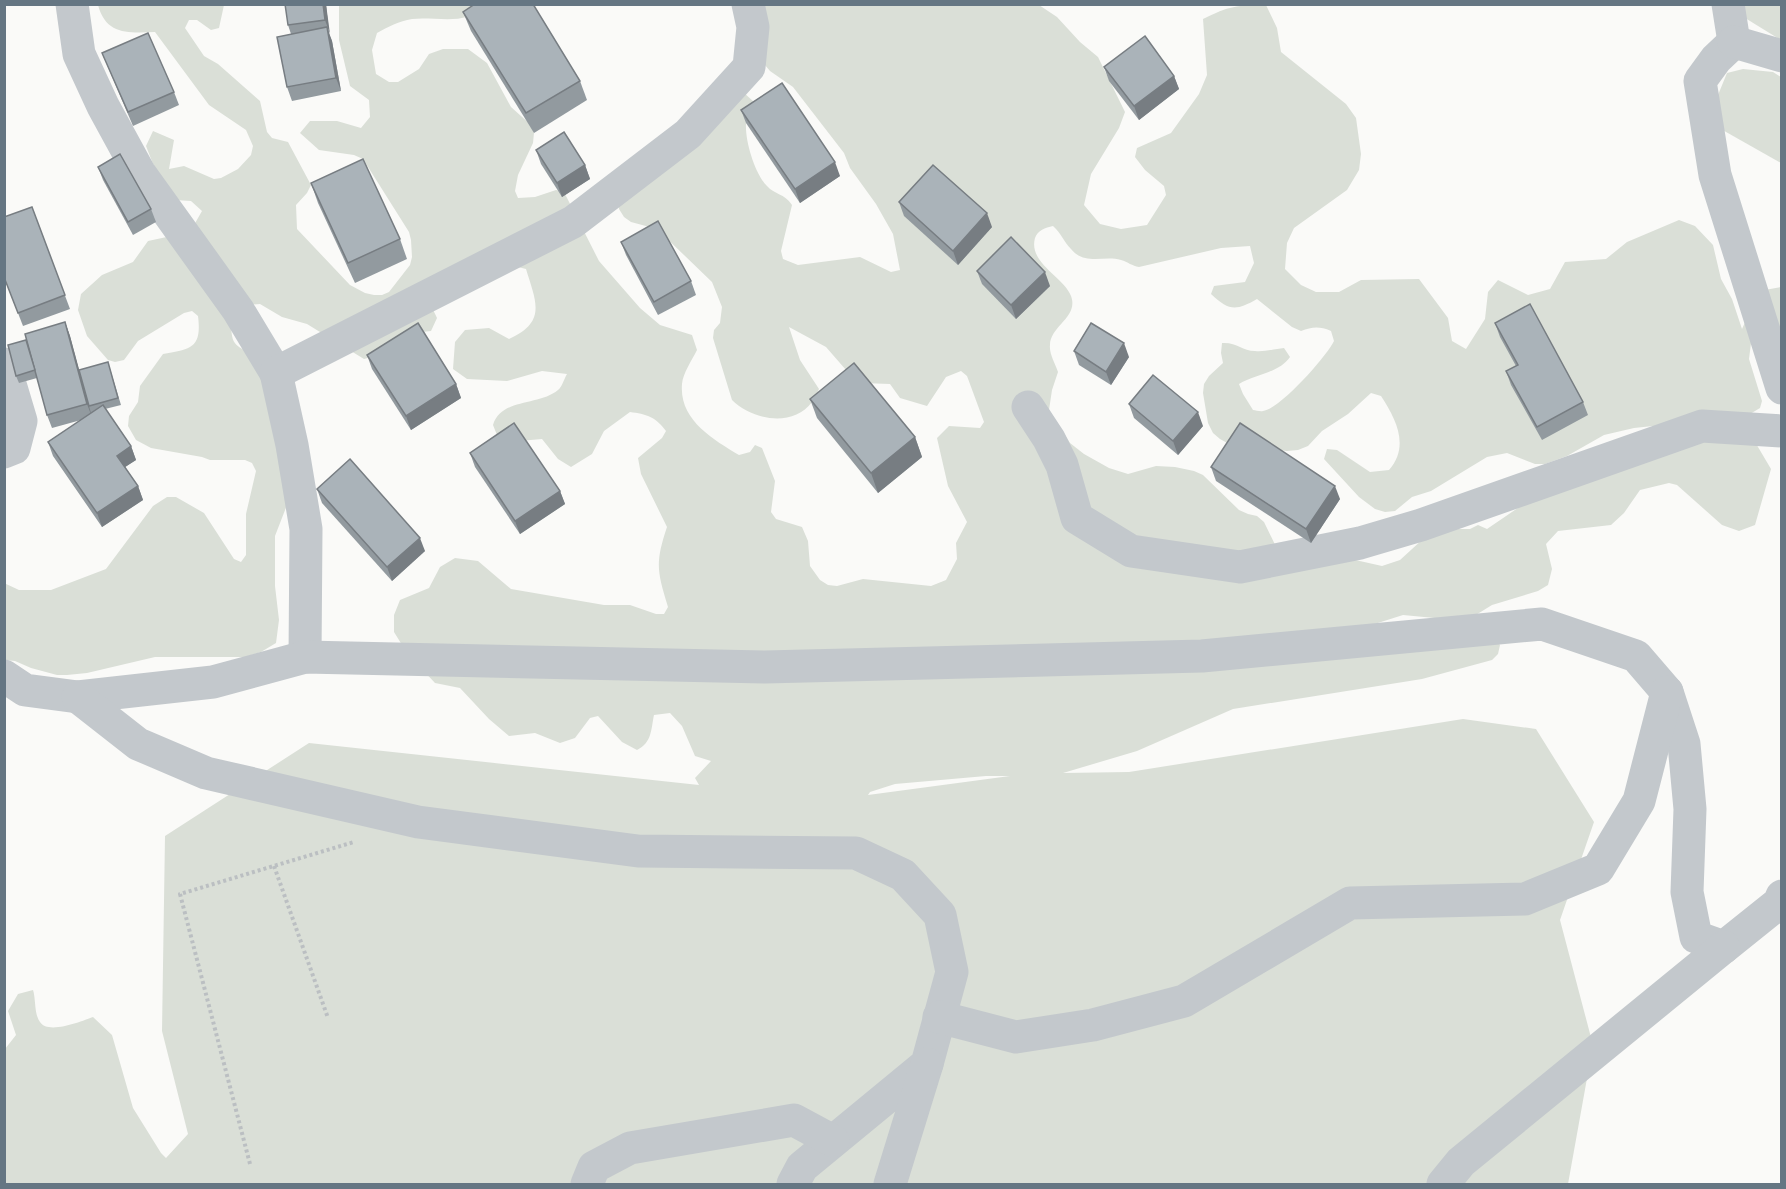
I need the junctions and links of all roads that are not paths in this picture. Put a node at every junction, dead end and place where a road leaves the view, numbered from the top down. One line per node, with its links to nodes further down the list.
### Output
1 (72, 4): 7 (street)
2 (748, 4): 7 (street)
3 (1728, 4): 4 (street)
4 (1734, 42): 5 (street); 8 (street)
5 (1782, 56)
6 (4, 364): 11 (street)
7 (276, 373): 12 (street)
8 (1782, 387)
9 (1028, 407): 10 (street)
10 (1782, 431)
11 (4, 452)
12 (305, 657): 14 (street); 15 (street)
13 (4, 676): 15 (street)
14 (1668, 692): 17 (street); 18 (street)
15 (78, 697): 18 (street)
16 (1782, 896): 17 (street)
17 (1724, 947): 24 (street)
18 (939, 1017): 19 (street)
19 (927, 1064): 20 (street); 23 (street)
20 (833, 1141): 21 (street); 22 (street)
21 (587, 1185)
22 (793, 1185)
23 (890, 1185)
24 (1443, 1185)

